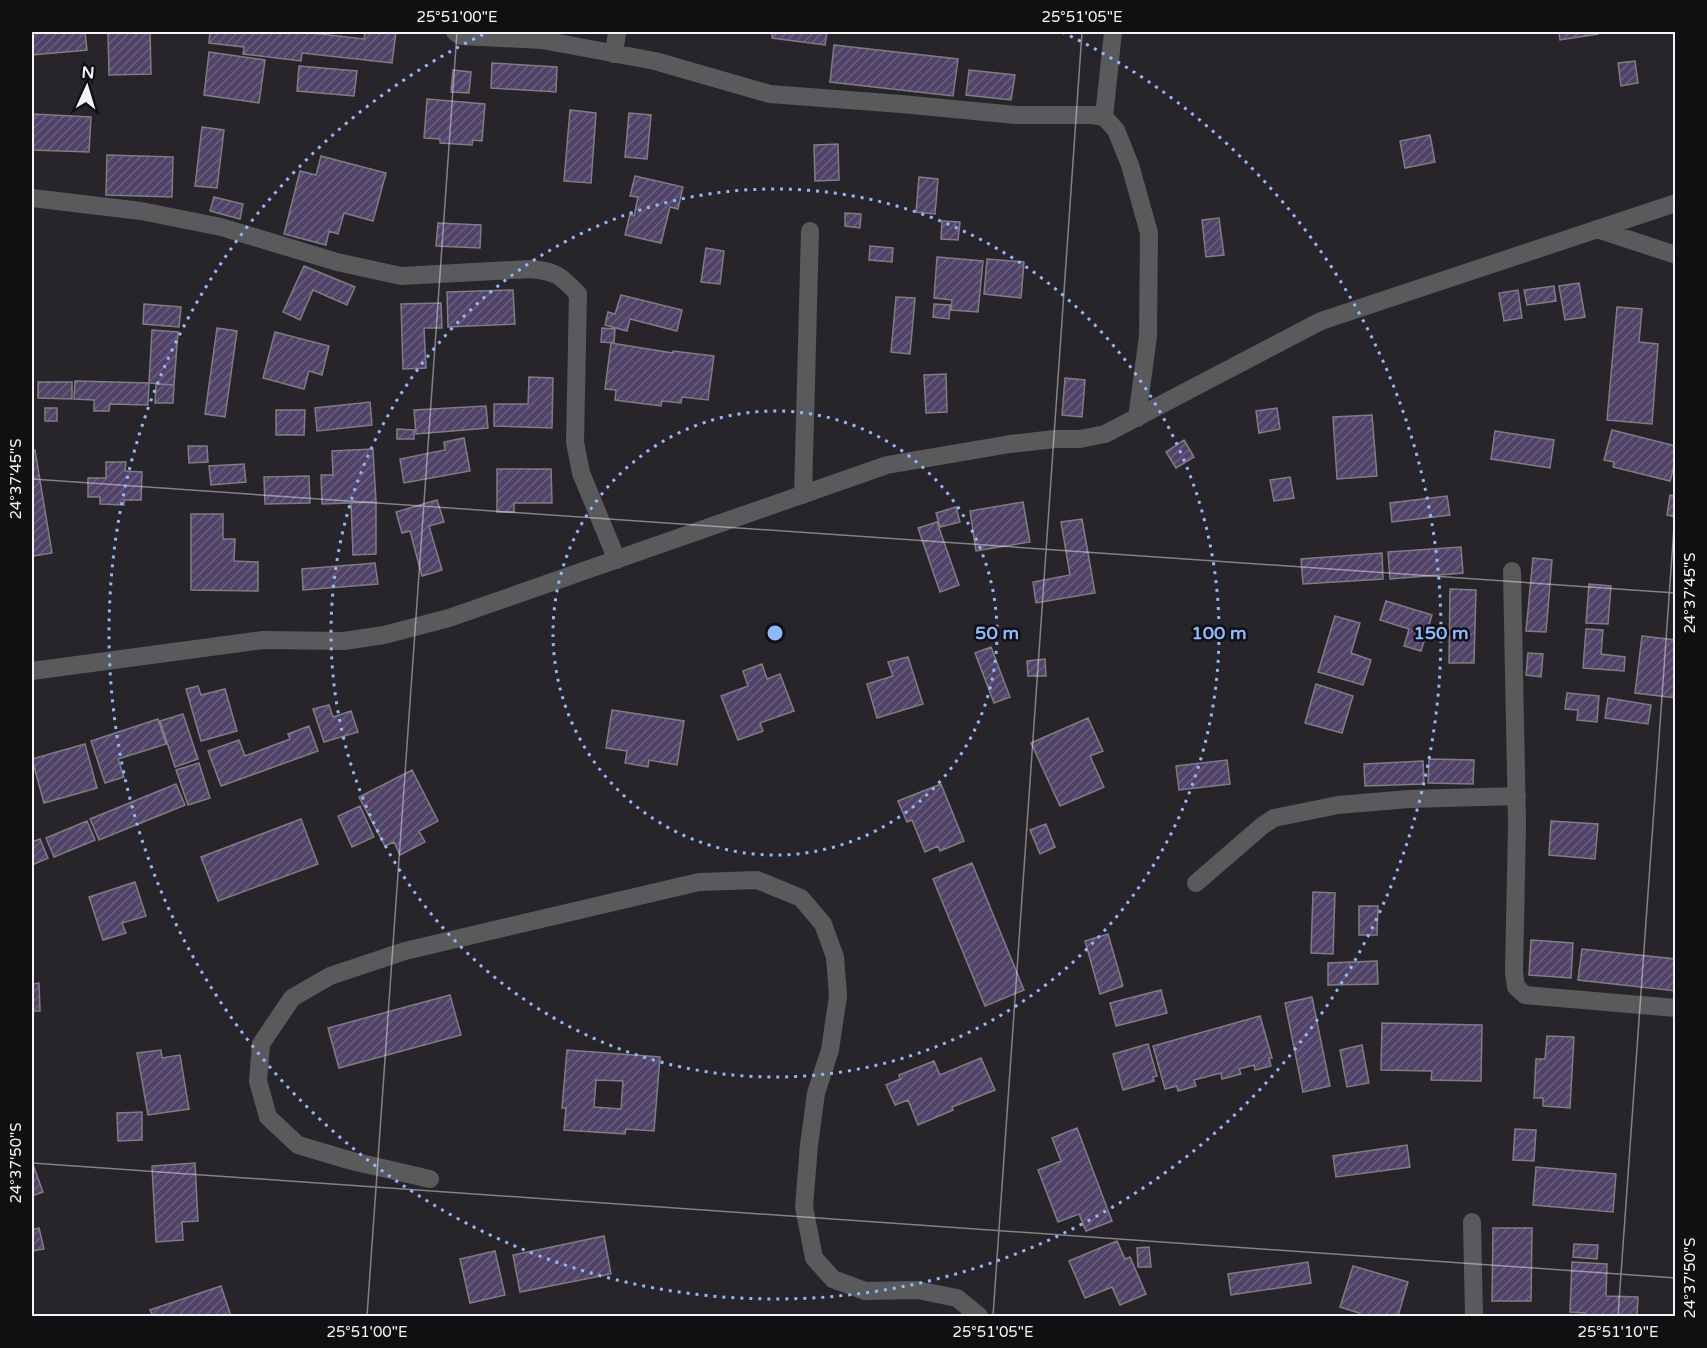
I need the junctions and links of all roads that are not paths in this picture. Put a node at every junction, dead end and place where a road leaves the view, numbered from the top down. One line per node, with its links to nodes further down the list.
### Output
1 (455, 32): 4 (street)
2 (617, 32): 4 (street)
3 (1113, 32): 5 (street)
4 (614, 54): 5 (street)
5 (1104, 117): 11 (street)
6 (32, 198): 13 (street)
7 (1676, 203): 8 (street)
8 (1597, 229): 10 (street); 11 (street)
9 (810, 231): 12 (street)
10 (1676, 255)
11 (1137, 418): 12 (street)
12 (803, 495): 13 (street)
13 (617, 560): 15 (street)
14 (1512, 571): 16 (street)
15 (32, 671)
16 (1516, 796): 17 (street); 18 (street)
17 (1196, 883)
18 (1676, 1008)
19 (430, 1179): 21 (street)
20 (1472, 1222): 22 (street)
21 (979, 1317)
22 (1474, 1317)

